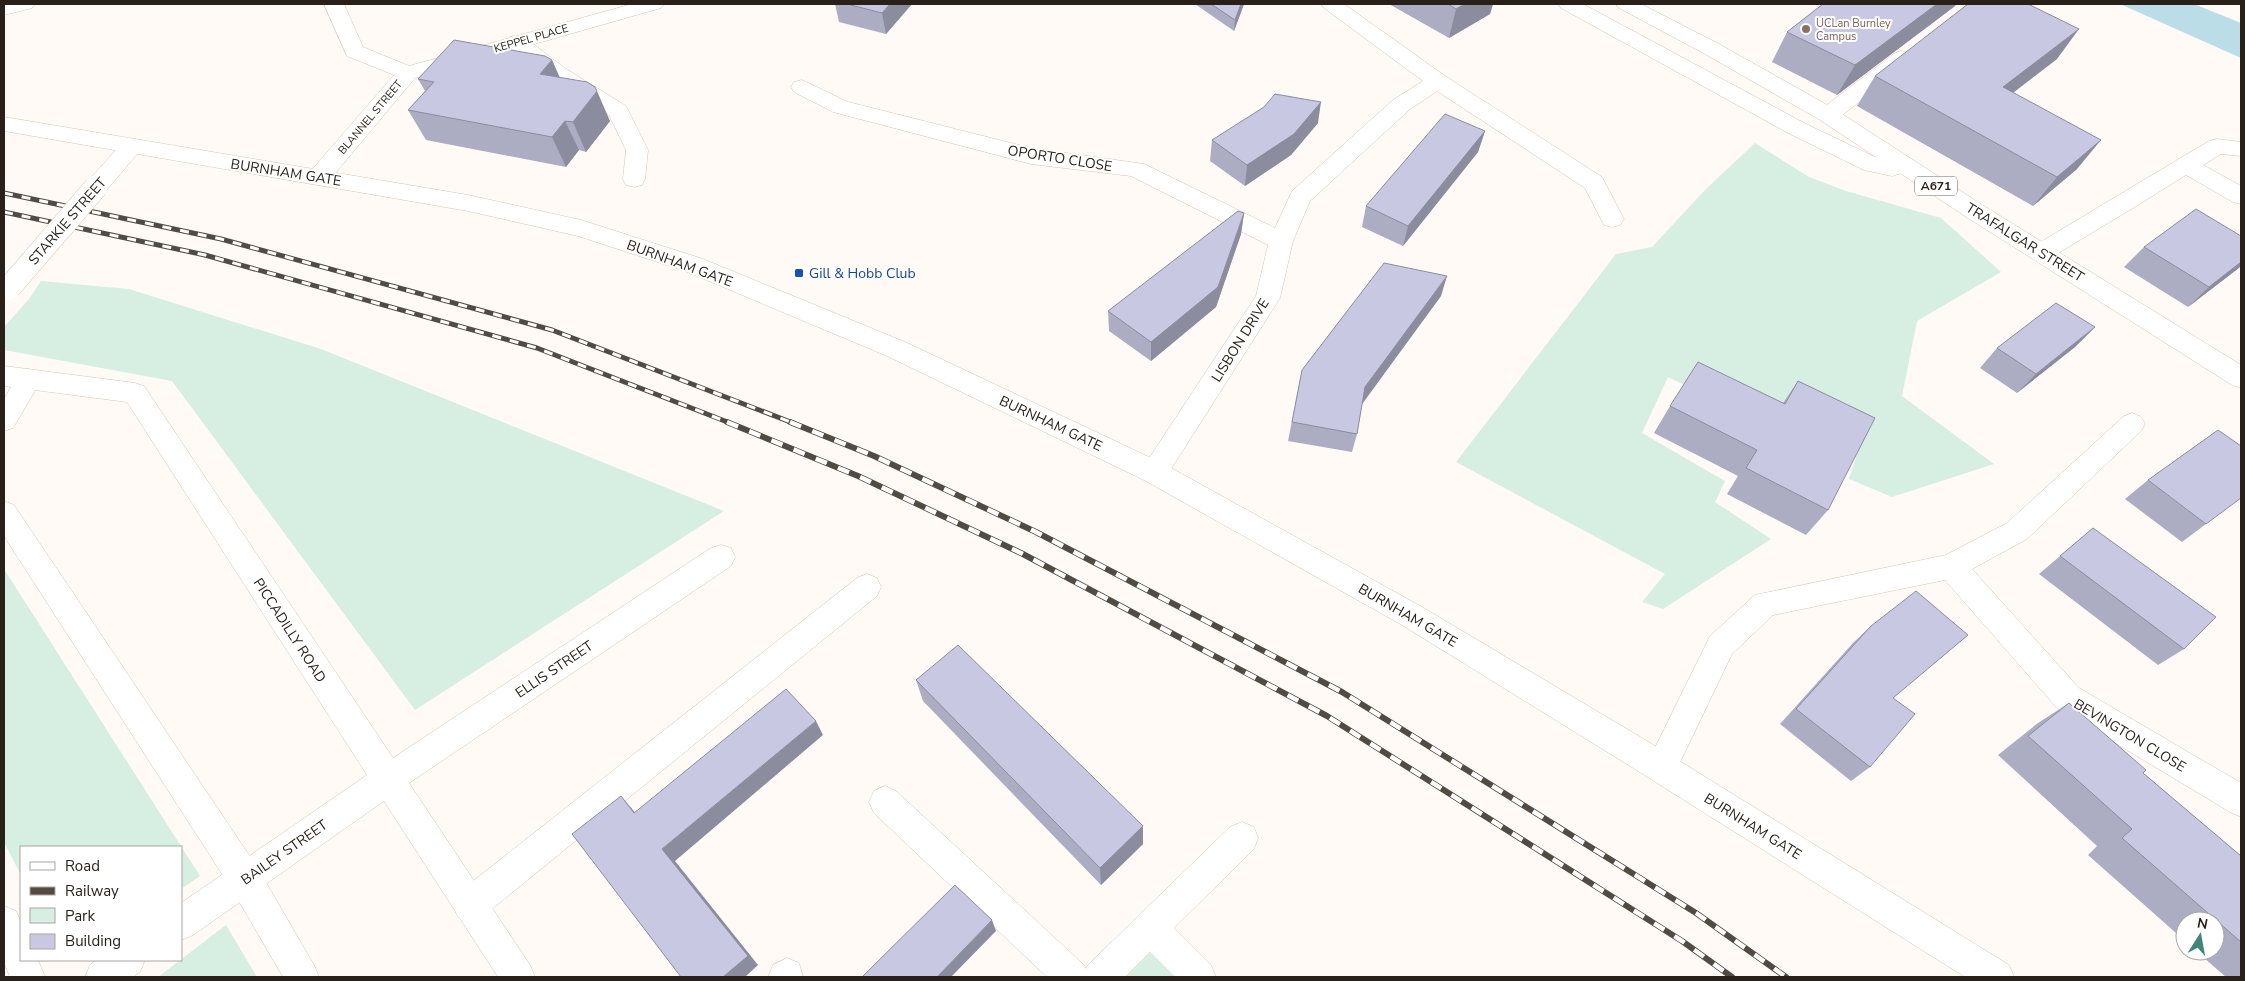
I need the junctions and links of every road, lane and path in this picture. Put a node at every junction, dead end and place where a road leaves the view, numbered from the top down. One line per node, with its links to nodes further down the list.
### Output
1 (25, 4): 7 (street)
2 (334, 4): 10 (street, BLANNEL STREET)
3 (654, 4): 8 (street, KEPPEL PLACE)
4 (1331, 4): 11 (street)
5 (1568, 4): 18 (street)
6 (1626, 4): 13 (street, TRAFALGAR STREET / A671)
7 (4, 9)
8 (517, 42): 10 (street, KEPPEL PLACE); 20 (street)
9 (1920, 45): 13 (street)
10 (408, 73): 19 (street, BLANNEL STREET)
11 (1438, 81): 22 (street); 23 (street, LISBON DRIVE)
12 (802, 87): 23 (street, OPORTO CLOSE)
13 (1828, 115): 18 (street, TRAFALGAR STREET / A671)
14 (4, 124): 15 (street, BURNHAM GATE)
15 (131, 147): 19 (street, BURNHAM GATE); 25 (street, STARKIE STREET, bridge)
16 (2241, 149): 17 (street)
17 (2186, 165): 21 (street); 24 (street)
18 (1904, 166): 24 (street, TRAFALGAR STREET / A671)
19 (319, 177): 30 (street, BURNHAM GATE)
20 (634, 179)
21 (2241, 196)
22 (1612, 219)
23 (1281, 241): 30 (street, LISBON DRIVE)
24 (2042, 252): 27 (street, TRAFALGAR STREET / A671)
25 (7, 292)
26 (17, 378): 28 (street); 36 (street, PICCADILLY ROAD)
27 (2241, 378)
28 (4, 421)
29 (2132, 424): 33 (street)
30 (1154, 472): 35 (street, BURNHAM GATE)
31 (4, 513): 40 (street)
32 (721, 557): 36 (street, ELLIS STREET)
33 (1951, 566): 35 (street); 37 (street, BEVINGTON CLOSE)
34 (867, 587): 41 (street)
35 (1661, 768): 55 (street, BURNHAM GATE)
36 (387, 780): 40 (street, BAILEY STREET); 41 (street, PICCADILLY ROAD)
37 (2241, 801)
38 (885, 802): 52 (street)
39 (1242, 838): 44 (street)
40 (245, 879): 42 (street, BAILEY STREET); 50 (street)
41 (470, 905): 51 (street, PICCADILLY ROAD)
42 (182, 922)
43 (4, 923): 45 (street)
44 (1150, 928): 53 (street); 54 (street)
45 (20, 959)
46 (21, 961): 48 (street)
47 (126, 961): 49 (street)
48 (28, 977)
49 (102, 977)
50 (302, 977)
51 (518, 977)
52 (1072, 977)
53 (1100, 977)
54 (1199, 977)
55 (1996, 977)

